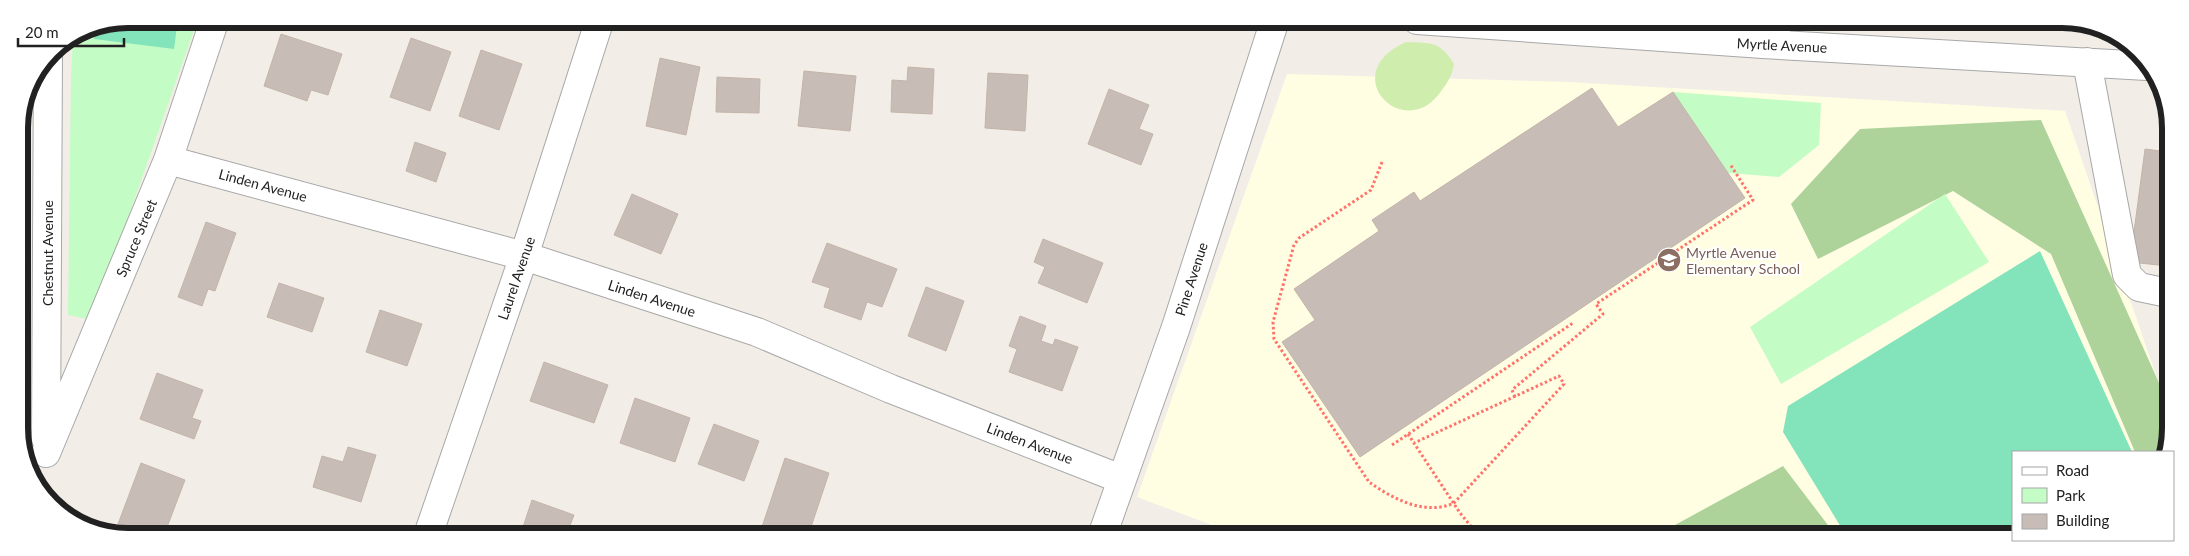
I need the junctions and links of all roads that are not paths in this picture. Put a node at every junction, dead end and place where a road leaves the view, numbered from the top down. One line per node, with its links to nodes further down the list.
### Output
1 (212, 28): 10 (street, Spruce Street)
2 (597, 28): 11 (street, Laurel Avenue)
3 (1272, 28): 14 (street, Pine Avenue)
4 (1532, 28): 6 (street, Myrtle Avenue)
5 (1775, 28): 6 (street)
6 (1763, 44): 7 (street, Myrtle Avenue)
7 (2088, 62): 8 (street, Myrtle Avenue); 12 (street)
8 (2140, 66)
9 (48, 68): 13 (street, Chestnut Avenue)
10 (168, 160): 11 (street, Linden Avenue); 13 (street, Spruce Street)
11 (524, 256): 14 (street, Linden Avenue); 15 (street, Laurel Avenue)
12 (2162, 291)
13 (35, 454)
14 (1121, 479): 16 (street, Pine Avenue)
15 (430, 528)
16 (1105, 528)

